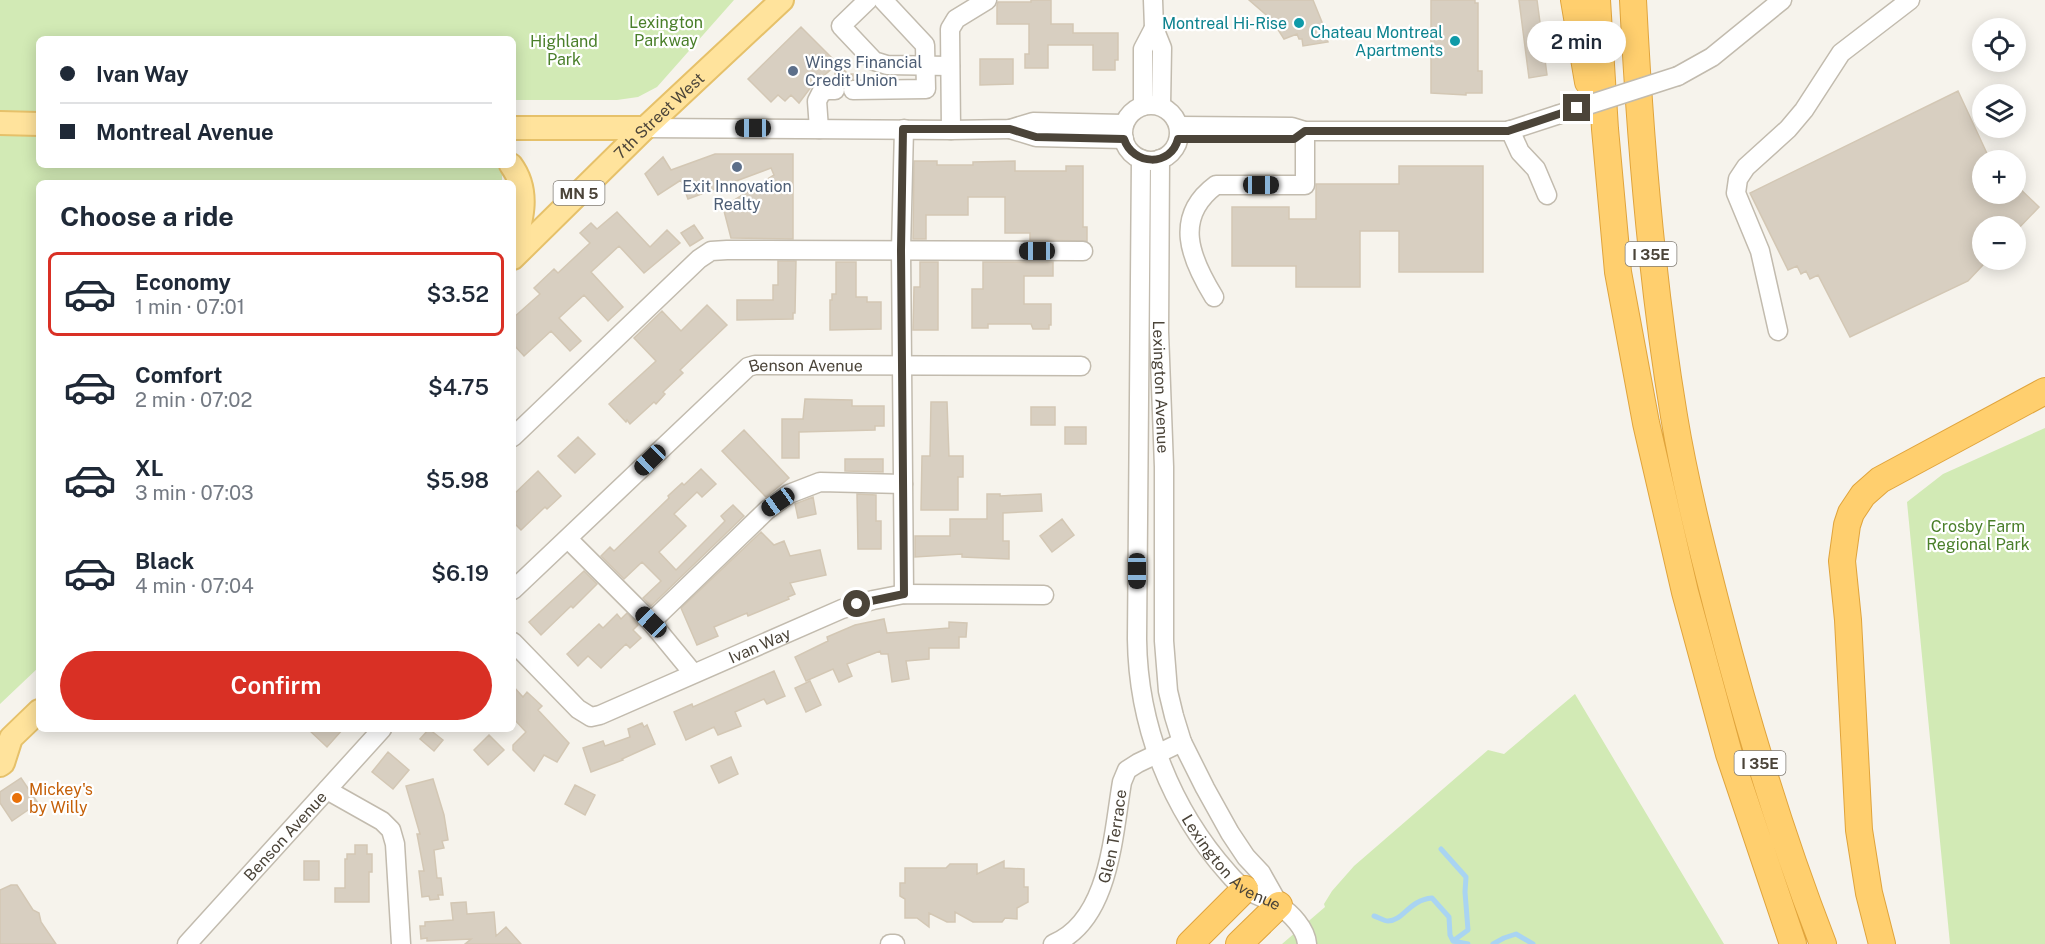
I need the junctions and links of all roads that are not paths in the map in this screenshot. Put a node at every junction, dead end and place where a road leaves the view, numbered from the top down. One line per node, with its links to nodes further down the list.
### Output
1 (782, 0): 17 (main road, 7th Street West / MN 5)
2 (868, 0): 11 (street)
3 (883, 0): 11 (street)
4 (987, 0): 12 (street)
5 (1153, 0): 13 (street)
6 (1574, 0): 29 (highway)
7 (1597, 0): 29 (highway, I 35E)
8 (1633, 0): 66 (highway, I 35E)
9 (1782, 0): 21 (street, bridge)
10 (1910, 0): 35 (street)
11 (925, 65): 12 (street); 18 (street)
12 (950, 66): 20 (street)
13 (1152, 106): 23 (street); 24 (street)
14 (0, 123): 15 (main road)
15 (36, 124)
16 (516, 128): 17 (main road)
17 (645, 128): 18 (street); 33 (main road, 7th Street West / MN 5)
18 (819, 129): 19 (street)
19 (903, 129): 20 (street); 31 (street)
20 (951, 130): 23 (street)
21 (1510, 130): 22 (street); 28 (street)
22 (1305, 131): 24 (street); 34 (street)
23 (1124, 132): 25 (street)
24 (1178, 132): 26 (street)
25 (1141, 159): 26 (street); 52 (street, Lexington Avenue)
26 (1160, 159): 51 (street, Lexington Avenue)
27 (513, 168): 30 (main road)
28 (1547, 195)
29 (1614, 225): 65 (highway, I 35E)
30 (516, 240)
31 (901, 250): 32 (street); 36 (street); 39 (street)
32 (1083, 251)
33 (516, 255)
34 (1214, 297)
35 (1778, 331)
36 (902, 365): 37 (street, Benson Avenue); 40 (street); 41 (street, Benson Avenue)
37 (1081, 366)
38 (2045, 391): 67 (highway)
39 (516, 434)
40 (903, 484): 43 (street); 45 (street)
41 (568, 539): 42 (street, Benson Avenue); 45 (street)
42 (516, 587)
43 (904, 594): 44 (street, Ivan Way); 47 (street, Ivan Way)
44 (1044, 595)
45 (651, 622): 47 (street)
46 (516, 645): 47 (street, Ivan Way)
47 (693, 673)
48 (36, 713): 50 (main road)
49 (379, 732): 54 (street, Benson Avenue)
50 (5, 739): 53 (main road)
51 (1182, 742): 52 (street, Glen Terrace); 56 (street, Lexington Avenue)
52 (1157, 753): 55 (street, Lexington Avenue); 61 (street, Glen Terrace)
53 (0, 765)
54 (327, 790): 57 (street, Benson Avenue); 58 (street)
55 (1245, 889): 56 (street, Lexington Avenue); 62 (highway)
56 (1279, 905): 63 (highway); 64 (street)
57 (187, 944)
58 (401, 944)
59 (890, 944): 60 (street)
60 (895, 944)
61 (1053, 944)
62 (1190, 944)
63 (1239, 944)
64 (1307, 944)
65 (1793, 944)
66 (1823, 944)
67 (1882, 944)

